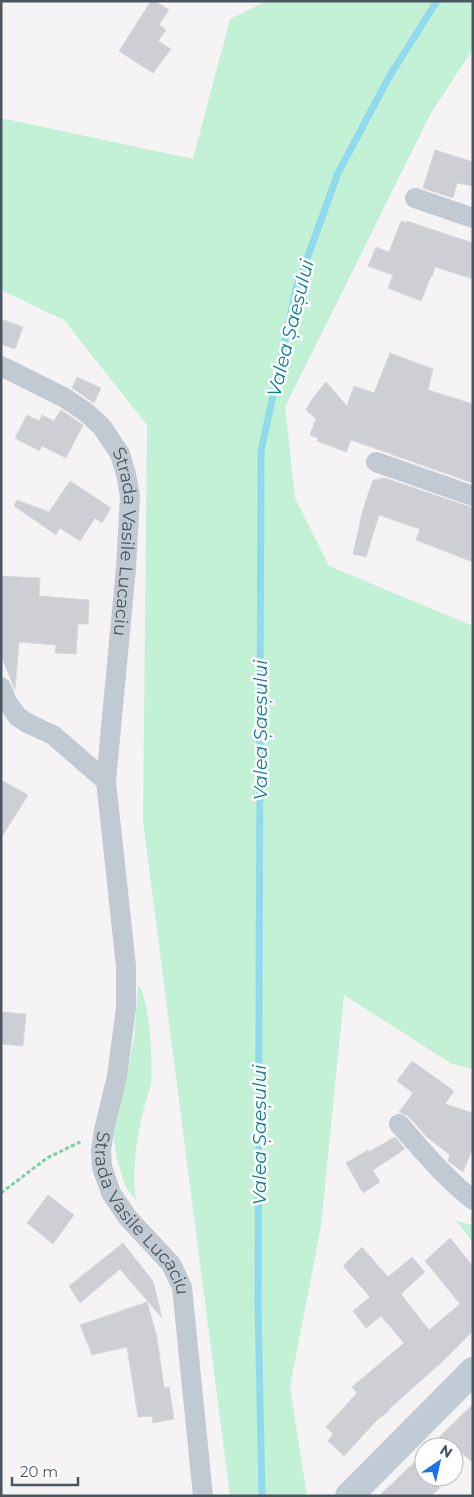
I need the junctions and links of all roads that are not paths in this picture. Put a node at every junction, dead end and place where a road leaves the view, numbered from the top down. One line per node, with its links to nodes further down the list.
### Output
1 (415, 198): 2 (street)
2 (473, 218)
3 (1, 366): 7 (street, Strada Vasile Lucaciu)
4 (376, 462): 5 (street)
5 (473, 496)
6 (1, 687): 7 (street)
7 (106, 781): 11 (street, Strada Vasile Lucaciu)
8 (399, 1124): 9 (street)
9 (473, 1200)
10 (473, 1371): 12 (main road)
11 (203, 1496)
12 (349, 1496)

